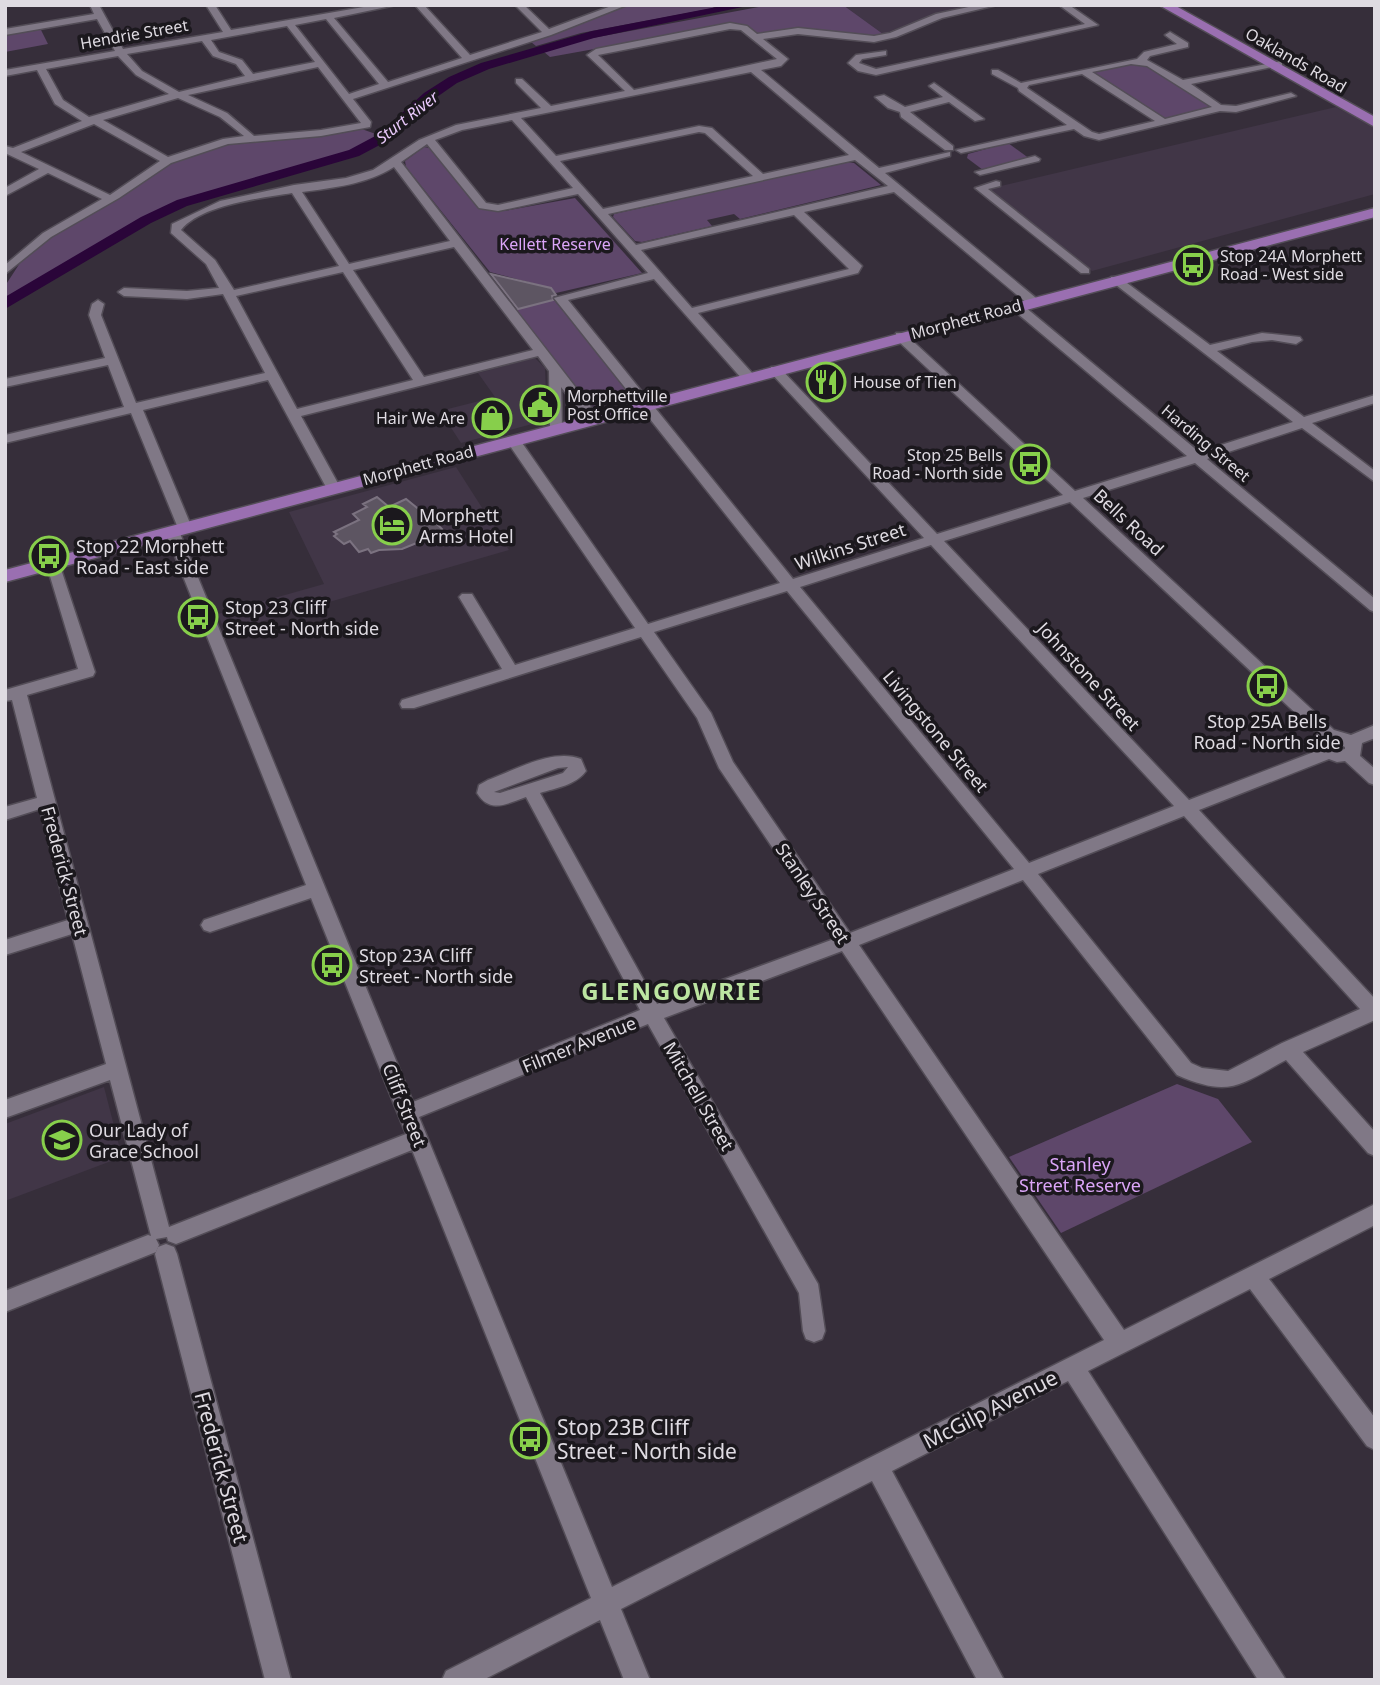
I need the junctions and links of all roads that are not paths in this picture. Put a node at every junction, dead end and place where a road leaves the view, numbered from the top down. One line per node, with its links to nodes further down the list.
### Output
1 (94, 5): 12 (street)
2 (210, 5): 19 (street)
3 (327, 5): 13 (street)
4 (391, 5): 13 (street, Hendrie Street)
5 (419, 5): 26 (street)
6 (519, 5): 18 (street)
7 (623, 5): 18 (street)
8 (993, 5): 23 (street)
9 (1063, 5): 30 (street)
10 (1165, 5): 28 (main road, Oaklands Road)
11 (1179, 5): 28 (main road, Oaklands Road)
12 (100, 16): 15 (street); 16 (street)
13 (332, 16): 14 (street, Hendrie Street); 39 (street)
14 (289, 23): 19 (street, Hendrie Street); 29 (street)
15 (44, 25): 16 (street); 17 (street)
16 (106, 26): 24 (street)
17 (5, 32)
18 (548, 33): 26 (street)
19 (229, 34): 22 (street, Hendrie Street)
20 (1170, 34): 27 (street)
21 (755, 37): 23 (street); 32 (street); 42 (street)
22 (205, 38): 24 (street, Hendrie Street); 36 (street)
23 (865, 39): 25 (street)
24 (120, 53): 31 (street, Hendrie Street); 43 (street)
25 (883, 53): 30 (street); 30 (street)
26 (469, 59): 39 (street)
27 (1140, 61): 33 (street); 38 (street)
28 (1272, 62): 38 (street); 52 (main road, Oaklands Road); 56 (main road, Oaklands Road)
29 (320, 64): 36 (street); 46 (street)
30 (902, 66)
31 (40, 67): 35 (street, Hendrie Street); 54 (street)
32 (753, 69): 42 (street); 65 (street)
33 (1084, 71): 41 (street); 55 (street)
34 (995, 72): 41 (street)
35 (5, 73)
36 (250, 77): 43 (street)
37 (519, 81): 49 (street)
38 (1181, 83): 48 (street)
39 (386, 86): 46 (street)
40 (934, 86): 47 (street)
41 (1022, 86): 57 (street)
42 (631, 92): 49 (street)
43 (176, 93): 54 (street); 59 (street)
44 (1291, 96): 48 (street)
45 (880, 97): 50 (street)
46 (347, 98): 59 (street)
47 (951, 98): 50 (street); 53 (street)
48 (1218, 108): 55 (street)
49 (548, 109): 51 (street)
50 (905, 110): 64 (street)
51 (513, 116): 60 (street); 66 (street)
52 (1375, 116)
53 (979, 119)
54 (91, 120): 63 (street); 67 (street)
55 (1164, 123): 58 (street)
56 (1375, 123)
57 (1076, 126): 58 (street); 61 (street)
58 (1099, 137): 62 (street)
59 (251, 138): 67 (street)
60 (429, 140): 68 (street); 77 (street)
61 (1009, 141): 64 (street); 71 (street)
62 (1107, 148)
63 (9, 150): 69 (street)
64 (953, 152): 70 (street); 71 (street)
65 (857, 156): 70 (street); 72 (street)
66 (551, 160): 72 (street); 77 (street)
67 (167, 161): 79 (street)
68 (395, 162): 75 (street); 84 (street)
69 (47, 169): 74 (street); 79 (street)
70 (876, 172): 76 (street)
71 (980, 172): 88 (street)
72 (760, 177): 83 (street)
73 (5, 182): 74 (street)
74 (18, 185): 78 (street)
75 (294, 188): 86 (street); 92 (street)
76 (895, 188): 81 (street); 93 (street)
77 (579, 190): 83 (street)
78 (5, 192)
79 (110, 199): 87 (street)
80 (1375, 203): 90 (main road, Morphett Road)
81 (795, 210): 85 (street); 96 (street)
82 (1375, 212): 90 (main road, Morphett Road)
83 (600, 213): 85 (street)
84 (457, 243): 86 (street); 100 (street)
85 (632, 249): 89 (street)
86 (346, 268): 92 (street); 106 (street)
87 (5, 271)
88 (1085, 271)
89 (655, 275): 96 (street); 109 (street, Livingstone Street)
90 (1115, 279): 93 (main road, Morphett Road); 99 (street)
91 (124, 292): 92 (street)
92 (229, 292): 104 (street)
93 (1032, 301): 95 (main road, Morphett Road)
94 (97, 304): 101 (street, Cliff Street)
95 (1015, 305): 97 (main road, Morphett Road); 117 (street, Harding Street)
96 (689, 312): 105 (street)
97 (901, 336): 102 (main road, Morphett Road); 120 (street, Bells Road)
98 (1296, 340): 99 (street)
99 (1208, 350): 113 (street)
100 (541, 352): 103 (street); 106 (street)
101 (112, 360): 107 (street); 110 (street, Cliff Street)
102 (775, 370): 105 (main road, Morphett Road); 122 (street, Johnstone Street)
103 (555, 371): 112 (street); 114 (street)
104 (272, 375): 110 (street); 111 (street)
105 (748, 377): 109 (main road, Morphett Road)
106 (421, 382): 111 (street)
107 (5, 383)
108 (1375, 399): 113 (street, Wilkins Street)
109 (647, 404): 112 (main road, Morphett Road); 125 (street, Livingstone Street)
110 (133, 407): 115 (street); 121 (street, Cliff Street)
111 (294, 414): 119 (street)
112 (592, 418): 114 (main road, Morphett Road)
113 (1302, 422): 117 (street, Wilkins Street); 118 (street)
114 (555, 428): 116 (main road, Morphett Road)
115 (5, 439)
116 (513, 440): 119 (main road, Morphett Road); 128 (street, Stanley Street)
117 (1197, 458): 120 (street, Wilkins Street); 127 (street, Harding Street)
118 (1375, 478)
119 (333, 487): 121 (main road, Morphett Road)
120 (1073, 496): 122 (street, Wilkins Street); 133 (street, Bells Road)
121 (179, 529): 123 (main road, Morphett Road); 141 (street, Cliff Street)
122 (934, 539): 125 (street, Wilkins Street); 138 (street, Johnstone Street)
123 (53, 563): 124 (main road, Morphett Road); 130 (street, Frederick Street)
124 (5, 576)
125 (790, 585): 128 (street, Wilkins Street); 140 (street, Livingstone Street)
126 (467, 597): 129 (street)
127 (1375, 607)
128 (645, 631): 129 (street, Wilkins Street); 144 (street, Stanley Street)
129 (512, 672): 131 (street, Wilkins Street)
130 (12, 694): 137 (street, Frederick Street)
131 (408, 704)
132 (1375, 731): 134 (street)
133 (1330, 744): 134 (street); 138 (street, Filmer Avenue)
134 (1350, 748): 135 (street)
135 (1375, 779)
136 (531, 790): 147 (street, Mitchell Street)
137 (46, 801): 139 (street); 142 (street, Frederick Street)
138 (1186, 807): 140 (street, Filmer Avenue); 146 (street, Johnstone Street)
139 (5, 814)
140 (1026, 871): 144 (street, Filmer Avenue); 148 (street, Livingstone Street)
141 (317, 889): 143 (street); 151 (street, Cliff Street)
142 (79, 924): 145 (street); 149 (street, Frederick Street)
143 (210, 925)
144 (847, 942): 147 (street, Filmer Avenue); 159 (street, Stanley Street)
145 (5, 948)
146 (1375, 1011): 148 (street)
147 (652, 1014): 151 (street, Filmer Avenue); 158 (street, Mitchell Street)
148 (1289, 1049): 153 (street)
149 (118, 1068): 150 (street); 155 (street, Frederick Street)
150 (5, 1109)
151 (408, 1113): 152 (street, Cliff Street)
152 (418, 1138): 155 (street); 163 (street, Cliff Street)
153 (1375, 1147)
154 (1375, 1214): 156 (street, McGilp Avenue)
155 (162, 1241): 157 (street); 164 (street, Frederick Street)
156 (1253, 1275): 159 (street, McGilp Avenue); 161 (street)
157 (5, 1302)
158 (814, 1331)
159 (1119, 1342): 160 (street, McGilp Avenue)
160 (1072, 1367): 162 (street, McGilp Avenue); 168 (street)
161 (1375, 1438)
162 (877, 1467): 163 (street, McGilp Avenue); 167 (street)
163 (606, 1605): 165 (street, McGilp Avenue); 166 (street, Cliff Street)
164 (278, 1680)
165 (455, 1680)
166 (637, 1680)
167 (991, 1680)
168 (1273, 1680)

